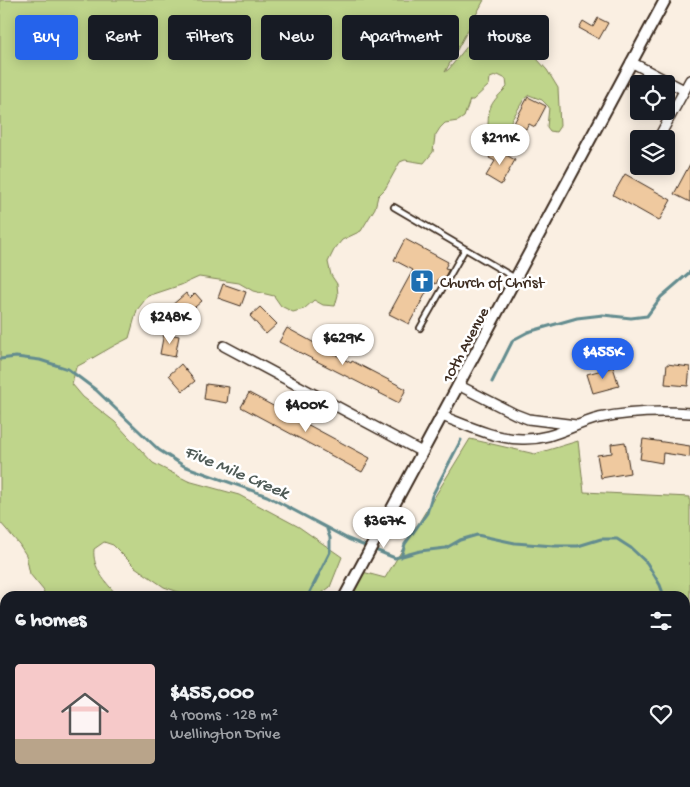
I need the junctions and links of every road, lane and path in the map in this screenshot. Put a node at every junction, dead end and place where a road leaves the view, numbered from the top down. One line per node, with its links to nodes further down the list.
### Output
1 (665, 0): 2 (street, 10th Avenue)
2 (630, 62): 4 (street); 8 (street, 10th Avenue)
3 (690, 80): 4 (street)
4 (684, 90): 5 (street)
5 (663, 130)
6 (394, 207): 7 (lane)
7 (465, 248): 8 (lane); 9 (lane)
8 (516, 278): 11 (street, 10th Avenue)
9 (420, 328)
10 (224, 346): 15 (street)
11 (458, 385): 13 (street, 10th Avenue); 14 (street)
12 (690, 413): 14 (street)
13 (442, 416): 14 (street); 15 (street, 10th Avenue)
14 (579, 426)
15 (422, 452): 16 (street, 10th Avenue)
16 (348, 591)

